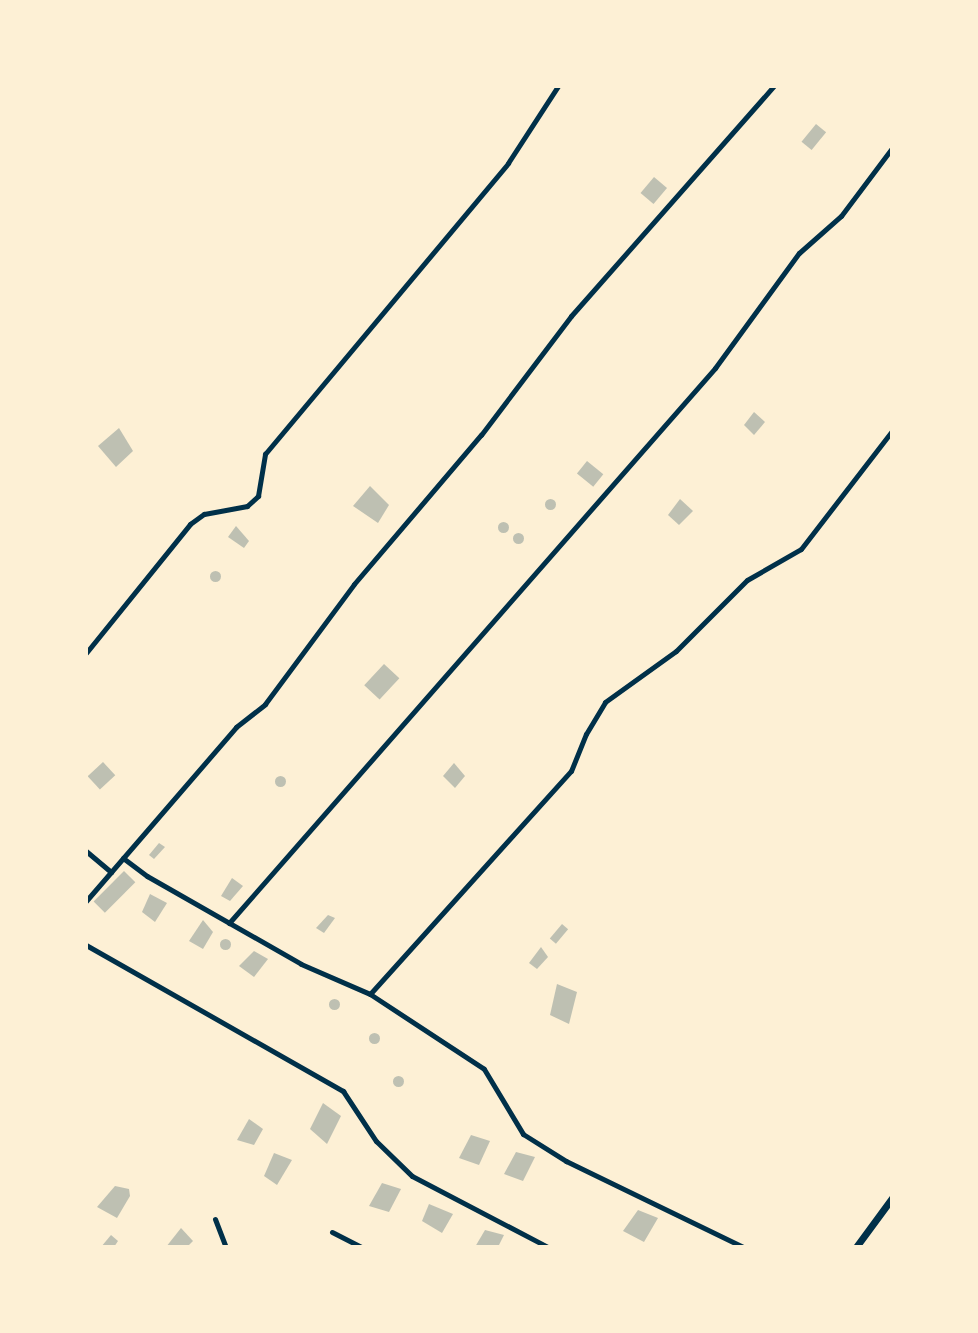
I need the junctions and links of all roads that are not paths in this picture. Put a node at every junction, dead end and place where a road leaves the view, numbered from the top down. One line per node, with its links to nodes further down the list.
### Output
1 (558, 86): 5 (street)
2 (774, 86): 7 (street)
3 (892, 148): 10 (street)
4 (892, 432): 12 (street)
5 (86, 653)
6 (86, 851): 8 (street)
7 (123, 858): 8 (street); 10 (street)
8 (111, 872): 9 (street)
9 (86, 901)
10 (229, 923): 12 (street)
11 (86, 946): 18 (street)
12 (370, 994): 19 (street)
13 (892, 1198): 20 (street)
14 (215, 1219): 16 (street)
15 (332, 1232): 17 (street)
16 (226, 1247)
17 (362, 1247)
18 (548, 1247)
19 (743, 1247)
20 (856, 1247)

